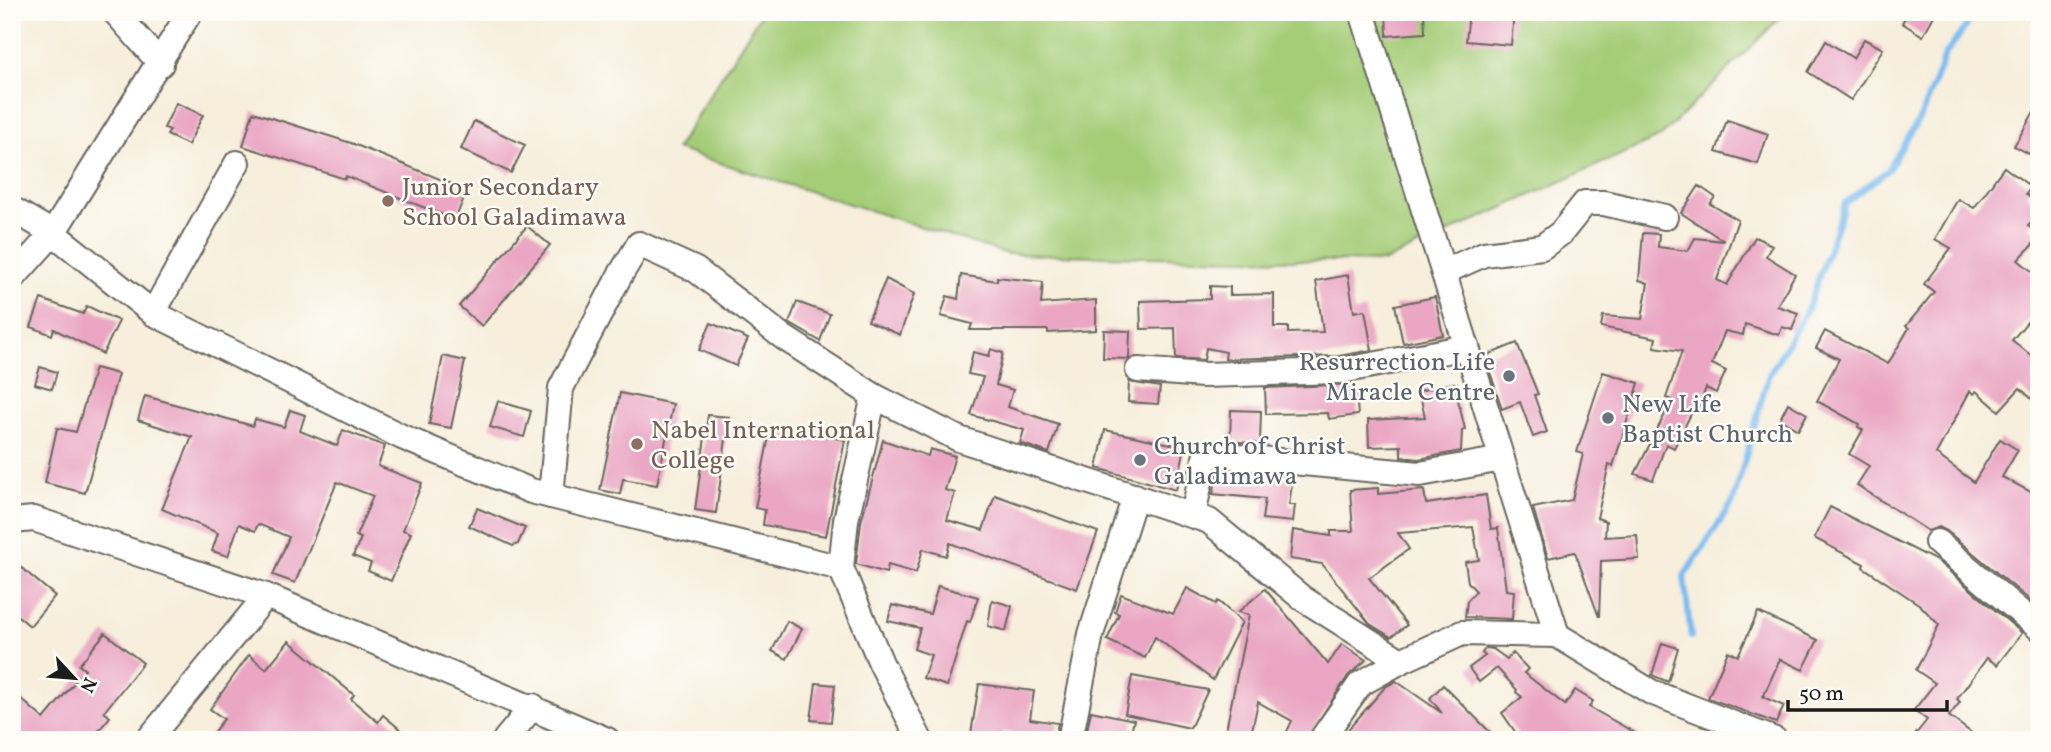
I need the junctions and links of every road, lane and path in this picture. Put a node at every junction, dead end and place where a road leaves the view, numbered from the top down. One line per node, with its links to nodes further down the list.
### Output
1 (115, 12): 4 (street)
2 (190, 12): 4 (street)
3 (1362, 12): 9 (street)
4 (160, 64): 8 (street)
5 (237, 163): 11 (street)
6 (12, 209): 8 (street)
7 (1665, 217): 9 (street)
8 (53, 233): 10 (street); 11 (street)
9 (1444, 272): 12 (street)
10 (12, 279)
11 (153, 313): 16 (street)
12 (1467, 346): 13 (street); 15 (street)
13 (1138, 370)
14 (874, 396): 16 (street); 17 (street); 21 (street)
15 (1502, 459): 18 (street); 24 (street)
16 (551, 496): 21 (street)
17 (1135, 496): 18 (street); 31 (street)
18 (1193, 515): 25 (street)
19 (12, 521): 22 (street)
20 (1937, 542): 23 (street)
21 (841, 568): 30 (street)
22 (266, 596): 26 (street); 27 (street)
23 (2039, 628)
24 (1557, 635): 25 (street); 33 (street)
25 (1401, 662): 32 (street)
26 (533, 706): 28 (street); 29 (street)
27 (148, 740)
28 (505, 740)
29 (607, 740)
30 (920, 740)
31 (1070, 740)
32 (1321, 740)
33 (1775, 740)

